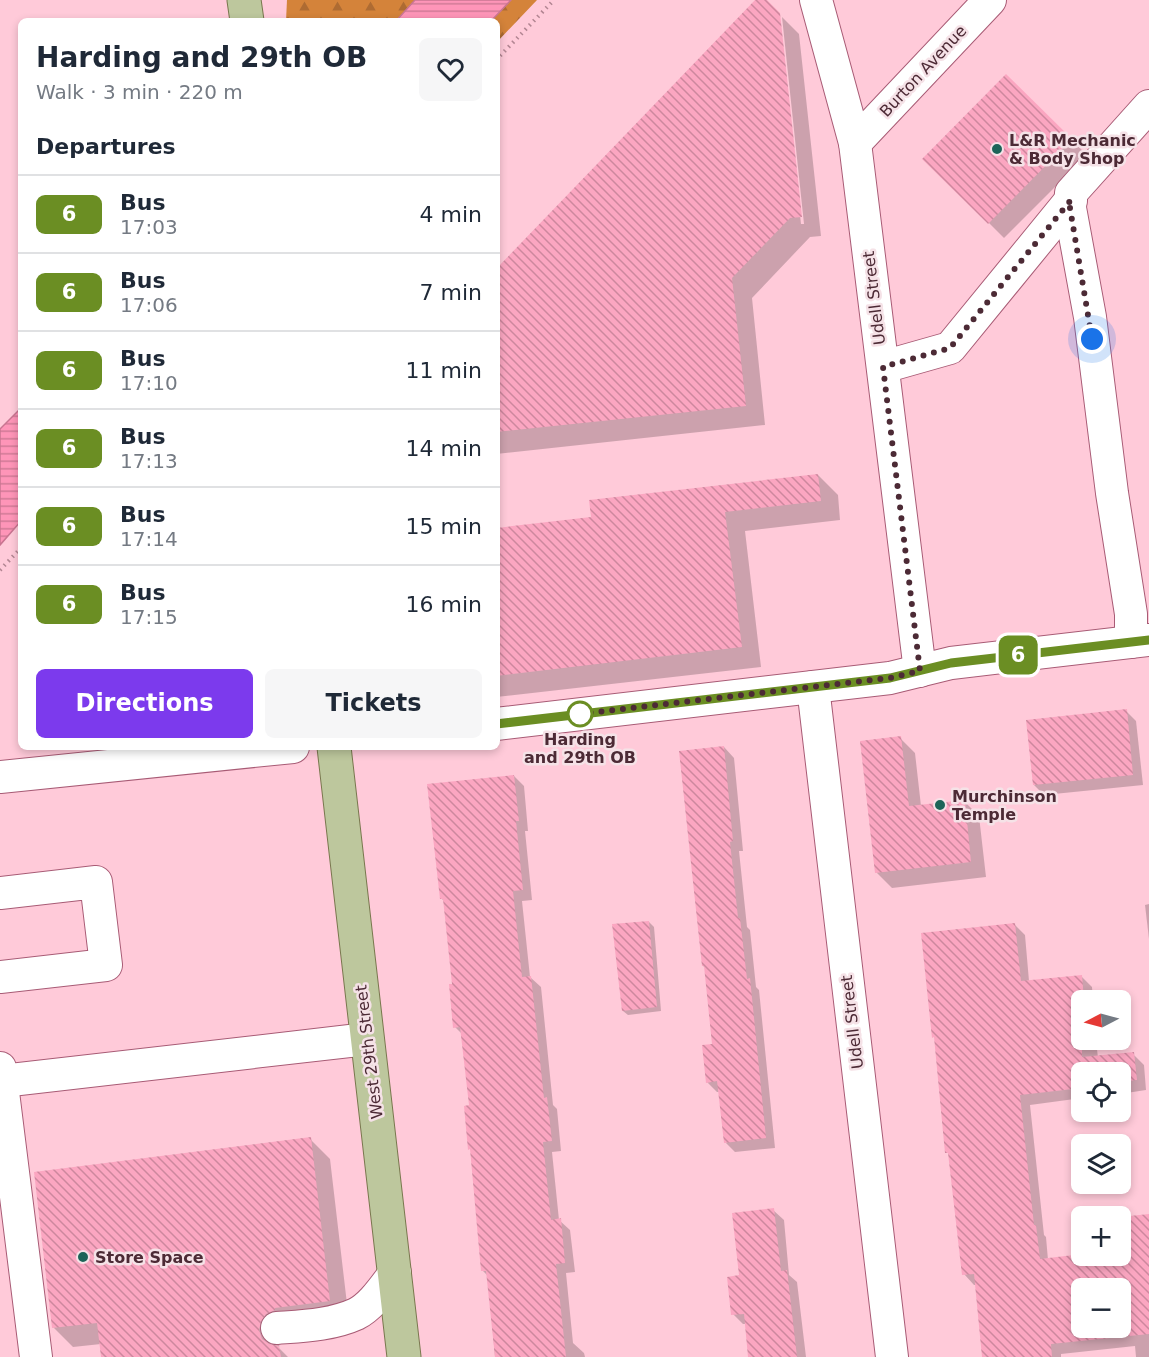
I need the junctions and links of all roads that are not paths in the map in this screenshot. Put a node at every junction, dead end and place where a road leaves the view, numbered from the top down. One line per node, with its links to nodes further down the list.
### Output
1 (244, 0): 4 (main road)
2 (816, 0): 6 (street, Udell Street)
3 (990, 0): 6 (street, Burton Avenue)
4 (247, 18)
5 (1149, 106): 7 (street)
6 (855, 143): 8 (street, Udell Street)
7 (1071, 200): 8 (street); 9 (street)
8 (883, 367): 10 (street, Udell Street)
9 (1140, 641): 10 (street)
10 (920, 671): 11 (street)
11 (813, 687): 12 (street); 24 (street, Udell Street)
12 (500, 724)
13 (264, 750): 15 (street)
14 (334, 750): 18 (main road, West 29th Street)
15 (0, 777)
16 (0, 892): 17 (street)
17 (0, 977)
18 (367, 1039): 19 (street); 20 (main road, West 29th Street)
19 (1, 1074): 22 (street)
20 (394, 1273): 21 (street); 23 (main road, West 29th Street)
21 (277, 1328)
22 (36, 1357)
23 (404, 1357)
24 (892, 1357)

